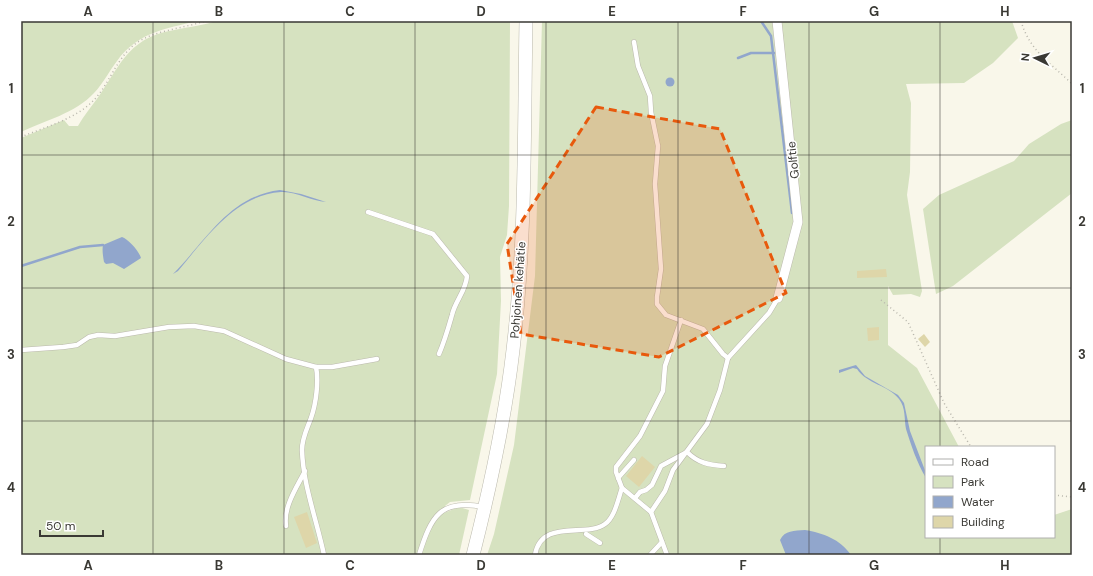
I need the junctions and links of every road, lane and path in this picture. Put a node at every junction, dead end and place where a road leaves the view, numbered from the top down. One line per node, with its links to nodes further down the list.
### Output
1 (205, 21): 7 (path)
2 (526, 21): 27 (main road, Pohjoinen kehätie)
3 (777, 21): 9 (street, Golftie)
4 (1021, 21): 6 (path)
5 (634, 42): 11 (lane)
6 (1072, 84)
7 (21, 136)
8 (368, 212): 13 (lane)
9 (778, 298): 14 (lane)
10 (881, 300): 17 (path)
11 (682, 320): 14 (lane); 22 (lane)
12 (21, 350): 16 (lane)
13 (439, 354)
14 (728, 358): 18 (lane)
15 (377, 359): 16 (lane)
16 (316, 367): 21 (lane)
17 (970, 446)
18 (687, 452): 20 (lane); 26 (lane); 28 (lane)
19 (634, 460): 22 (lane)
20 (724, 466)
21 (305, 471): 29 (lane); 34 (lane)
22 (618, 478): 23 (lane)
23 (622, 488): 26 (lane); 30 (lane)
24 (1055, 495): 25 (path)
25 (1072, 497)
26 (635, 498): 28 (lane)
27 (485, 507): 35 (lane); 36 (main road, Pohjoinen kehätie)
28 (651, 512): 32 (lane)
29 (286, 526)
30 (587, 531): 31 (lane); 33 (lane); 37 (lane)
31 (583, 540)
32 (662, 542): 38 (lane); 39 (lane)
33 (600, 543)
34 (324, 555)
35 (419, 555)
36 (473, 555)
37 (535, 555)
38 (650, 555)
39 (667, 555)

